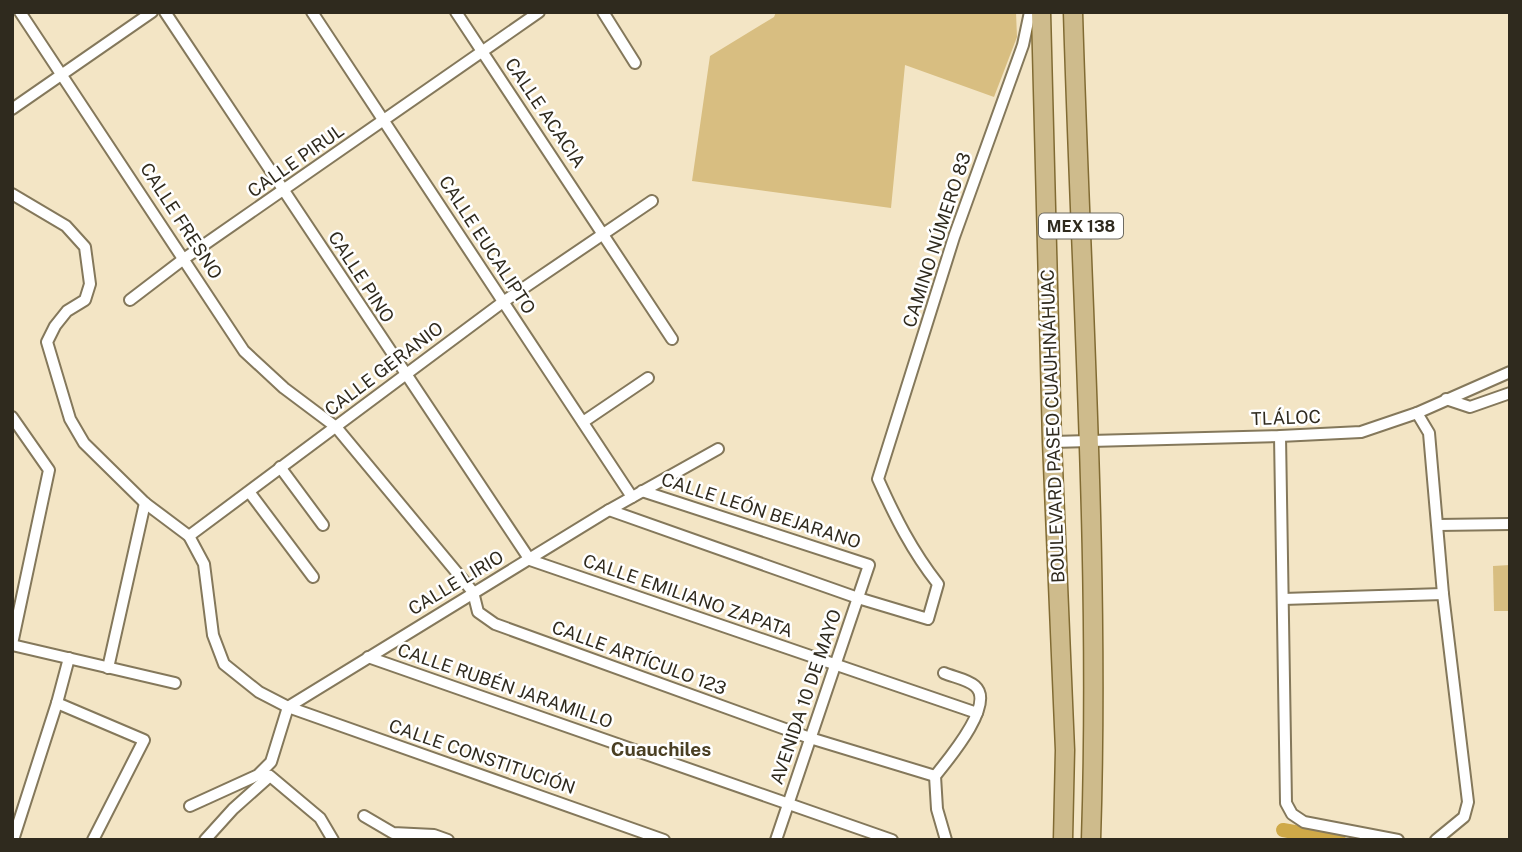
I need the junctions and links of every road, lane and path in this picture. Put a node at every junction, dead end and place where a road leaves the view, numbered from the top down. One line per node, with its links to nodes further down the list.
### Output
1 (20, 12): 13 (street, CALLE FRESNO)
2 (152, 12): 13 (street)
3 (165, 12): 16 (street, CALLE PINO)
4 (312, 12): 15 (street, CALLE EUCALIPTO)
5 (456, 12): 11 (street, CALLE ACACIA)
6 (539, 12): 11 (street, CALLE PIRUL)
7 (603, 12): 12 (street)
8 (1030, 12): 51 (street, CAMINO NÚMERO 83)
9 (1041, 12): 35 (main road, BOULEVARD PASEO CUAUHNÁHUAC / MEX 138)
10 (1073, 12): 34 (main road, BOULEVARD PASEO CUAUHNÁHUAC / MEX 138)
11 (483, 51): 15 (street, CALLE PIRUL); 19 (street, CALLE ACACIA)
12 (635, 64)
13 (62, 75): 14 (street); 20 (street, CALLE FRESNO)
14 (12, 109)
15 (384, 120): 16 (street, CALLE PIRUL); 22 (street, CALLE EUCALIPTO)
16 (284, 191): 20 (street, CALLE PIRUL); 25 (street, CALLE PINO)
17 (12, 194): 40 (street)
18 (652, 201): 19 (street, CALLE GERANIO)
19 (603, 232): 22 (street, CALLE GERANIO); 23 (street, CALLE ACACIA)
20 (185, 258): 21 (street, CALLE PIRUL); 32 (street, CALLE FRESNO)
21 (130, 300)
22 (503, 302): 25 (street, CALLE GERANIO); 31 (street, CALLE EUCALIPTO)
23 (671, 339)
24 (1510, 372): 28 (street, TLÁLOC)
25 (404, 374): 32 (street, CALLE GERANIO); 46 (street, CALLE PINO)
26 (648, 378): 31 (street)
27 (1510, 393): 28 (street)
28 (1446, 399): 29 (street, TLÁLOC)
29 (1417, 413): 33 (street, TLÁLOC); 42 (street)
30 (12, 417): 53 (street)
31 (583, 422): 39 (street, CALLE EUCALIPTO)
32 (336, 427): 37 (street, CALLE GERANIO); 49 (street, CALLE FRESNO)
33 (1280, 436): 34 (street, TLÁLOC); 52 (street)
34 (1088, 440): 35 (street, TLÁLOC); 78 (main road, BOULEVARD PASEO CUAUHNÁHUAC / MEX 138)
35 (1052, 442): 77 (main road, BOULEVARD PASEO CUAUHNÁHUAC / MEX 138)
36 (718, 449): 39 (street, CALLE LIRIO)
37 (280, 467): 38 (street, CALLE GERANIO); 44 (street)
38 (250, 493): 45 (street, CALLE GERANIO); 48 (street)
39 (637, 494): 41 (street, CALLE LIRIO); 47 (street, CALLE LEÓN BEJARANO)
40 (145, 503): 45 (street); 57 (street)
41 (609, 510): 46 (street, CALLE LIRIO); 51 (street)
42 (1438, 524): 43 (street); 50 (street)
43 (1510, 524)
44 (323, 525)
45 (189, 537): 61 (street, CALLE CONSTITUCIÓN)
46 (530, 560): 49 (street, CALLE LIRIO); 56 (street, CALLE EMILIANO ZAPATA)
47 (869, 565): 51 (street, AVENIDA 10 DE MAYO)
48 (313, 577)
49 (473, 592): 54 (street, CALLE LIRIO); 63 (street, CALLE ARTÍCULO 123)
50 (1443, 594): 52 (street); 80 (street)
51 (858, 598): 56 (street, AVENIDA 10 DE MAYO)
52 (1283, 599): 79 (street)
53 (12, 644): 55 (street)
54 (368, 657): 61 (street, CALLE LIRIO); 65 (street, CALLE RUBÉN JARAMILLO)
55 (69, 658): 57 (street); 60 (street)
56 (835, 666): 62 (street, CALLE EMILIANO ZAPATA); 63 (street, AVENIDA 10 DE MAYO)
57 (108, 668): 59 (street)
58 (944, 673): 62 (street)
59 (175, 683)
60 (57, 703): 68 (street); 69 (street)
61 (288, 707): 66 (street); 73 (street, CALLE CONSTITUCIÓN)
62 (977, 713): 64 (street)
63 (810, 738): 64 (street, CALLE ARTÍCULO 123); 65 (street, AVENIDA 10 DE MAYO)
64 (935, 776): 76 (street)
65 (788, 804): 74 (street, AVENIDA 10 DE MAYO); 75 (street, CALLE RUBÉN JARAMILLO)
66 (190, 806)
67 (363, 816): 72 (street)
68 (13, 840)
69 (93, 840)
70 (205, 840): 71 (street)
71 (333, 840)
72 (448, 840)
73 (664, 840)
74 (776, 840)
75 (892, 840)
76 (946, 840)
77 (1063, 840)
78 (1091, 840)
79 (1398, 840)
80 (1436, 840)

